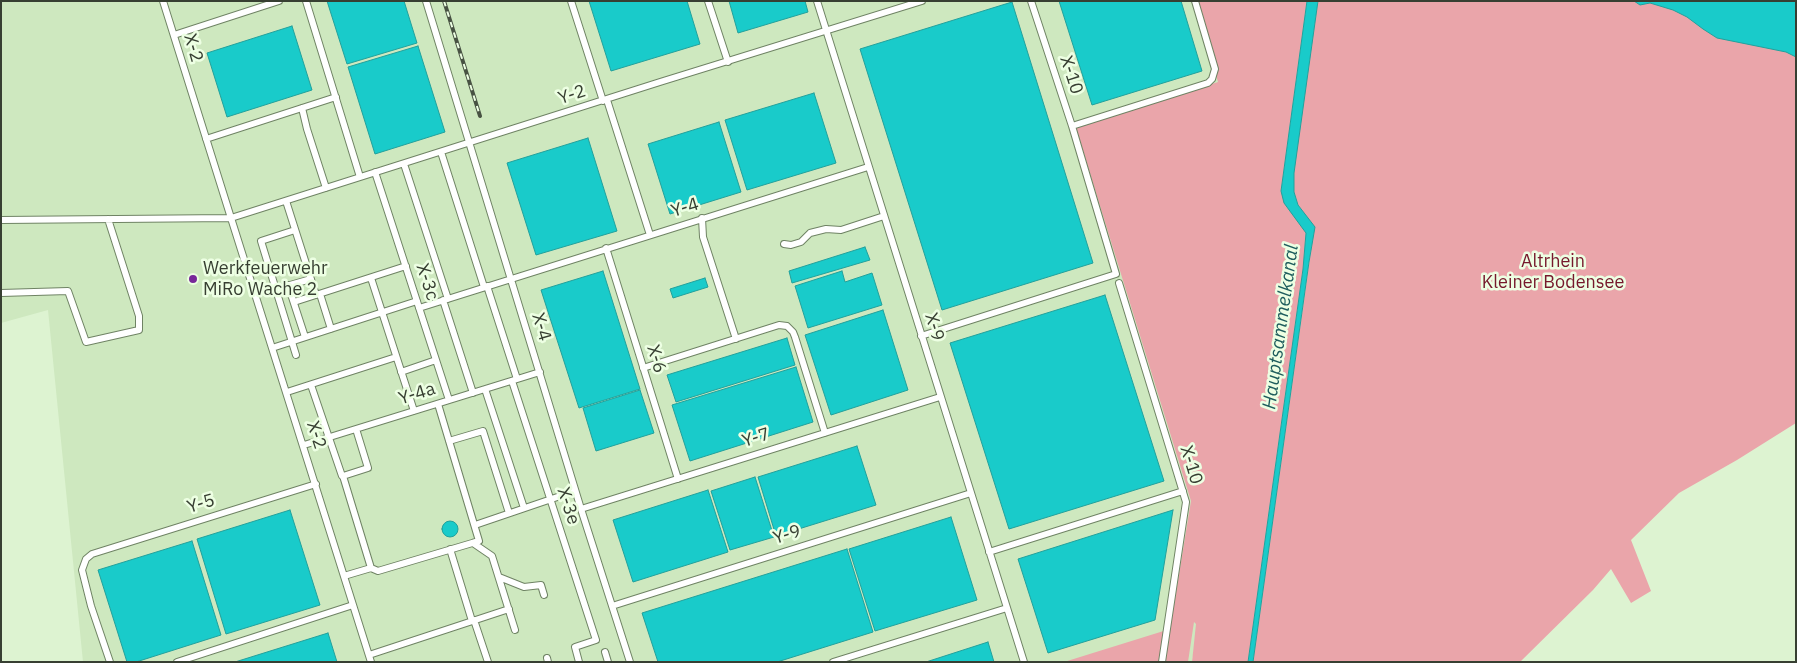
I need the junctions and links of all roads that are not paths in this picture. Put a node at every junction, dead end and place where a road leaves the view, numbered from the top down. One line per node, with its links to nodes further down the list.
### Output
1 (163, 1): 12 (street, X-2)
2 (278, 1): 12 (street)
3 (306, 1): 14 (street)
4 (426, 1): 19 (street, X-4)
5 (571, 1): 15 (street)
6 (708, 1): 13 (street)
7 (817, 1): 11 (street, X-9)
8 (922, 1): 11 (street, Y-2)
9 (1031, 1): 17 (street, X-10)
10 (1195, 1): 17 (street)
11 (826, 31): 13 (street, Y-2); 22 (street, X-9)
12 (174, 35): 18 (street, X-2)
13 (728, 62): 15 (street, Y-2)
14 (336, 97): 16 (street); 24 (street)
15 (605, 100): 19 (street, Y-2); 33 (street)
16 (302, 108): 18 (street); 25 (street)
17 (1072, 126): 51 (street, X-10)
18 (206, 139): 28 (street, X-2)
19 (470, 143): 20 (street, Y-2); 39 (street, X-4)
20 (441, 152): 21 (street, Y-2); 42 (street, X-3e)
21 (404, 164): 23 (street, Y-2); 46 (street)
22 (868, 167): 27 (street, X-9); 29 (street, Y-4)
23 (375, 172): 24 (street, Y-2); 36 (street, X-3c)
24 (360, 177): 25 (street, Y-2)
25 (326, 188): 26 (street, Y-2)
26 (286, 200): 28 (street, Y-2); 32 (street)
27 (884, 216): 34 (street); 51 (street, X-9)
28 (231, 218): 30 (street); 55 (street, X-2)
29 (702, 218): 33 (street, Y-4); 53 (street)
30 (108, 219): 31 (street); 44 (street)
31 (1, 220)
32 (295, 230): 37 (street); 43 (street)
33 (650, 235): 35 (street, Y-4)
34 (784, 244)
35 (606, 248): 39 (street, Y-4); 59 (street, X-6)
36 (406, 266): 38 (street); 48 (street, X-3c)
37 (311, 278): 41 (street); 45 (street)
38 (371, 278): 45 (street); 49 (street)
39 (510, 279): 42 (street); 61 (street, X-4)
40 (1119, 283): 80 (street, X-10)
41 (288, 285): 43 (street); 47 (street)
42 (485, 287): 46 (street); 62 (street, X-3e)
43 (276, 289): 54 (street)
44 (1, 293)
45 (318, 295): 47 (street); 50 (street)
46 (445, 300): 48 (street); 66 (street)
47 (294, 302): 52 (street)
48 (418, 304): 49 (street); 58 (street, X-3c)
49 (382, 312): 50 (street); 57 (street)
50 (331, 329): 52 (street)
51 (921, 336): 67 (street, X-9)
52 (305, 337): 54 (street)
53 (736, 339): 59 (street); 72 (street)
54 (292, 341): 55 (street); 56 (street)
55 (272, 348): 65 (street, X-2)
56 (296, 355)
57 (396, 357): 60 (street); 63 (street)
58 (436, 360): 60 (street); 68 (street, X-3c)
59 (643, 368): 77 (street, X-6)
60 (401, 372): 70 (street)
61 (540, 372): 62 (street, Y-4a); 79 (street, X-4)
62 (514, 380): 64 (street, Y-4a); 82 (street, X-3e)
63 (311, 385): 65 (street); 73 (street)
64 (485, 389): 66 (street, Y-4a); 83 (street)
65 (287, 392): 75 (street, X-2)
66 (473, 393): 68 (street, Y-4a)
67 (940, 396): 72 (street, Y-7); 81 (street, X-9)
68 (449, 400): 69 (street, Y-4a)
69 (438, 404): 70 (street, Y-4a); 74 (street)
70 (414, 411): 71 (street, Y-4a)
71 (356, 429): 73 (street, Y-4a); 76 (street)
72 (825, 432): 77 (street, Y-7)
73 (329, 438): 75 (street, Y-4a); 76 (street)
74 (449, 441): 85 (street); 86 (street)
75 (304, 445): 78 (street, X-2)
76 (343, 476): 90 (street)
77 (678, 479): 84 (street, Y-7)
78 (316, 484): 91 (street, X-2); 102 (street, Y-5)
79 (576, 491): 82 (street); 84 (street, X-4)
80 (1183, 491): 89 (street); 110 (street, X-10)
81 (971, 493): 89 (street, X-9); 95 (street, Y-9)
82 (550, 499): 83 (street); 105 (street, X-3e)
83 (524, 508): 85 (street)
84 (581, 509): 95 (street, X-4)
85 (509, 514): 86 (street)
86 (474, 525): 87 (street)
87 (476, 542): 88 (street); 92 (street)
88 (450, 549): 90 (street); 98 (street)
89 (989, 552): 96 (street, X-9)
90 (371, 568): 91 (street)
91 (344, 576): 94 (street, X-2)
92 (499, 577): 93 (street); 97 (street)
93 (544, 594)
94 (354, 605): 101 (street, X-2); 103 (street)
95 (612, 606): 107 (street, X-4)
96 (1007, 608): 108 (street); 109 (street, X-9)
97 (509, 609): 98 (street); 99 (street)
98 (473, 621): 101 (street); 104 (street)
99 (515, 630)
100 (605, 652): 106 (street)
101 (370, 658)
102 (110, 662)
103 (177, 662)
104 (488, 662)
105 (579, 662)
106 (608, 662)
107 (630, 662)
108 (833, 662)
109 (1024, 662)
110 (1162, 662)

